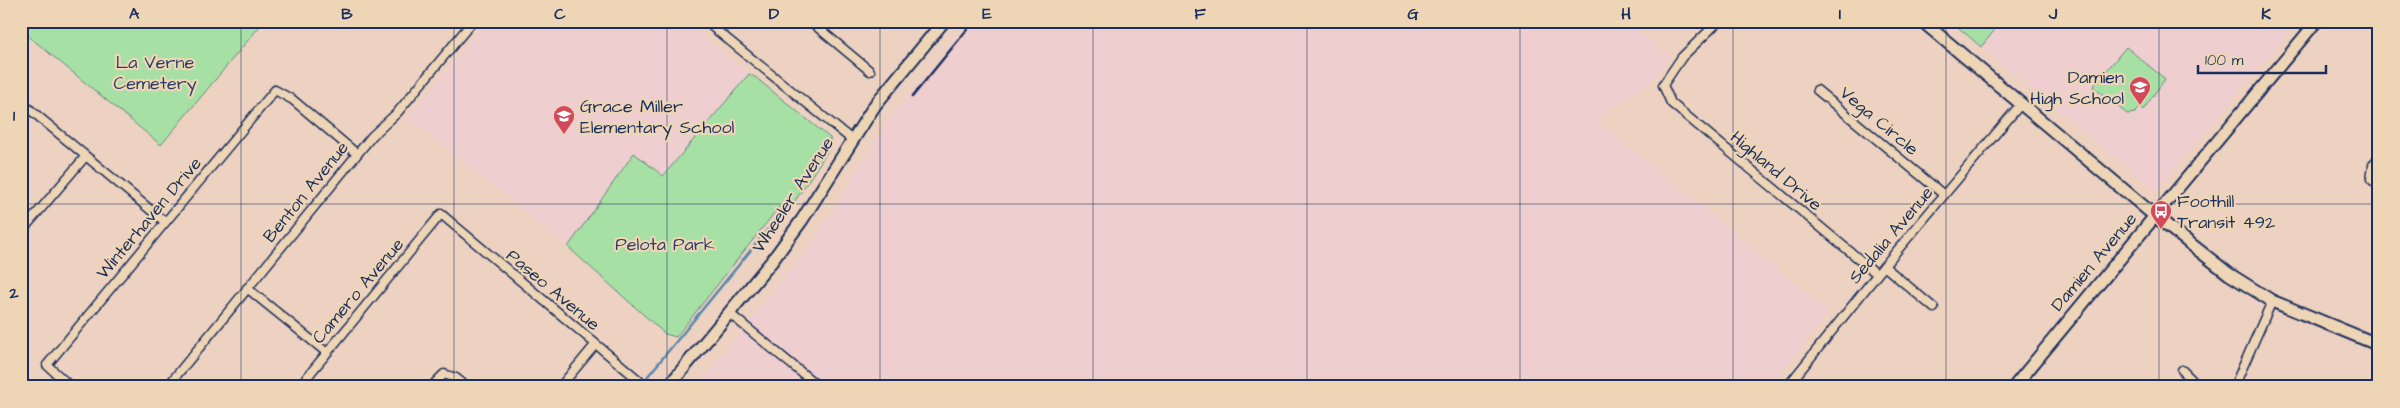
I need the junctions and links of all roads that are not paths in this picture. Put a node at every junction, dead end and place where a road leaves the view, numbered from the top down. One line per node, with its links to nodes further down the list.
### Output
1 (473, 21): 13 (street, Benton Avenue)
2 (705, 21): 12 (street)
3 (810, 21): 8 (street)
4 (944, 21): 12 (main road, Wheeler Avenue)
5 (1719, 21): 23 (street, Highland Drive)
6 (1922, 21): 11 (main road)
7 (2317, 21): 19 (street, Damien Avenue)
8 (870, 71)
9 (1817, 90): 17 (street, Vega Circle)
10 (21, 102): 15 (street)
11 (2020, 105): 17 (street, Sedalia Avenue); 19 (main road)
12 (851, 139): 27 (main road, Wheeler Avenue)
13 (357, 154): 20 (street, Winterhaven Drive); 24 (street, Benton Avenue)
14 (2379, 156): 16 (street)
15 (86, 157): 20 (street); 21 (street)
16 (2379, 186)
17 (1944, 195): 22 (street, Sedalia Avenue)
18 (441, 214): 28 (street, Paseo Avenue); 30 (street, Camero Avenue)
19 (2154, 216): 25 (main road); 32 (main road, Damien Avenue)
20 (165, 222): 34 (street, Winterhaven Drive)
21 (21, 232)
22 (1884, 266): 23 (street, Sedalia Avenue); 26 (street)
23 (1877, 274): 42 (street, Sedalia Avenue)
24 (247, 288): 30 (street); 35 (street, Benton Avenue)
25 (2272, 301): 29 (main road); 45 (street)
26 (1934, 308)
27 (729, 313): 40 (main road, Wheeler Avenue); 41 (street)
28 (595, 345): 33 (street, Paseo Avenue); 39 (street)
29 (2379, 345)
30 (326, 352): 36 (street, Camero Avenue)
31 (2182, 370): 44 (street)
32 (2017, 383): 43 (street)
33 (644, 384)
34 (71, 387)
35 (167, 387)
36 (299, 387)
37 (431, 387): 38 (street)
38 (467, 387)
39 (560, 387)
40 (668, 387)
41 (819, 387)
42 (1787, 387)
43 (2031, 387)
44 (2199, 387)
45 (2234, 387)

